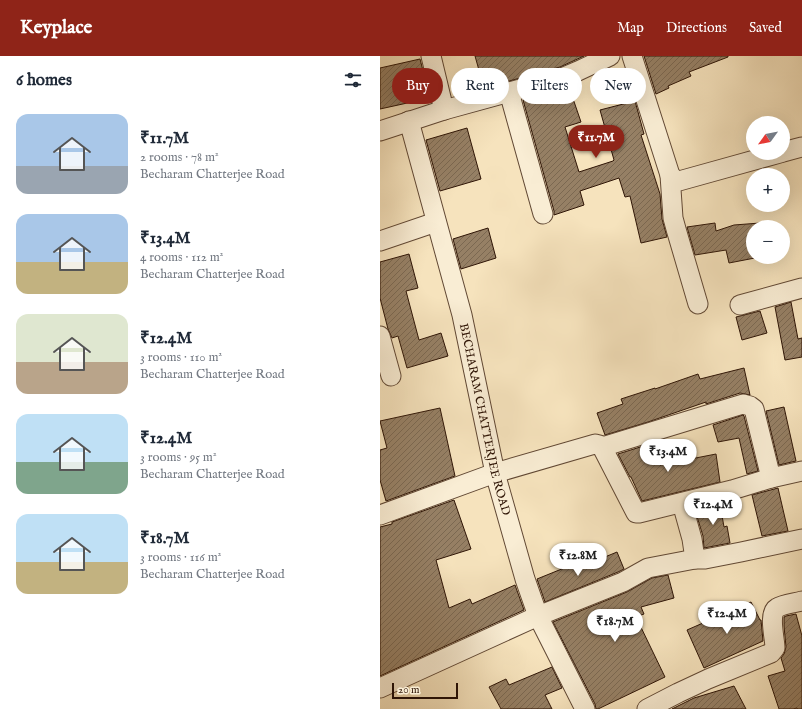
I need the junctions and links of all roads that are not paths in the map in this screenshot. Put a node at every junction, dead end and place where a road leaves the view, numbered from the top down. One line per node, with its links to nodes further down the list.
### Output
1 (431, 56): 7 (street)
2 (610, 56): 4 (street)
3 (632, 56): 13 (street)
4 (576, 64): 5 (street)
5 (509, 92): 14 (street)
6 (466, 104): 7 (street)
7 (444, 110): 8 (street)
8 (415, 119): 9 (street); 15 (street, BECHARAM CHATTERJEE ROAD)
9 (380, 131)
10 (802, 147): 11 (street)
11 (790, 150)
12 (755, 160): 13 (street)
13 (670, 175): 18 (street)
14 (544, 214)
15 (436, 222): 16 (street); 24 (street, BECHARAM CHATTERJEE ROAD)
16 (380, 241)
17 (802, 288): 19 (street)
18 (698, 304)
19 (740, 305)
20 (380, 336): 21 (street)
21 (391, 376)
22 (602, 447): 24 (street); 25 (street); 26 (street)
23 (802, 471): 25 (street)
24 (495, 473): 27 (street); 31 (street, BECHARAM CHATTERJEE ROAD)
25 (771, 478): 26 (street)
26 (682, 503): 29 (street)
27 (380, 515)
28 (802, 539): 29 (street)
29 (695, 559): 31 (street)
30 (802, 601): 34 (street)
31 (538, 616): 32 (street); 33 (street, BECHARAM CHATTERJEE ROAD)
32 (380, 688)
33 (585, 709)
34 (647, 709)

